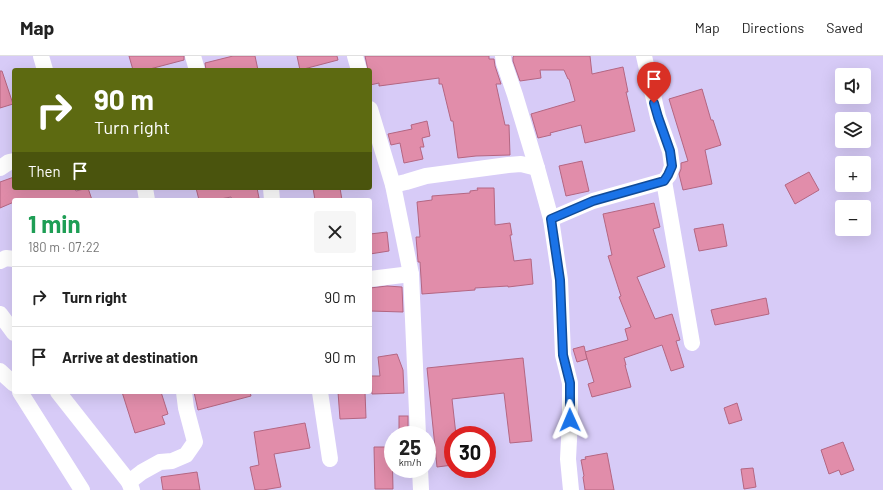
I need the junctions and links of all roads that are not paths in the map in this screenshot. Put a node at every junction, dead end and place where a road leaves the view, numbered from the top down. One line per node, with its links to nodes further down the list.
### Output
1 (41, 56): 6 (street)
2 (193, 56): 7 (street)
3 (355, 56): 8 (street)
4 (503, 56): 12 (street)
5 (644, 56): 13 (street)
6 (44, 68)
7 (196, 68)
8 (358, 68)
9 (372, 116): 14 (street)
10 (12, 161): 11 (street)
11 (0, 168)
12 (537, 168): 14 (street); 15 (street)
13 (664, 181): 15 (street); 20 (street)
14 (393, 184): 18 (street)
15 (551, 219): 33 (street)
16 (12, 259): 17 (street)
17 (0, 261)
18 (411, 274): 19 (street); 27 (street)
19 (372, 279)
20 (692, 343)
21 (0, 371): 22 (street)
22 (12, 382)
23 (21, 394): 31 (street)
24 (60, 394): 30 (street)
25 (184, 394): 30 (street)
26 (320, 394): 28 (street)
27 (418, 426)
28 (330, 459)
29 (420, 478): 32 (street)
30 (130, 486)
31 (82, 490)
32 (421, 490)
33 (571, 490)

